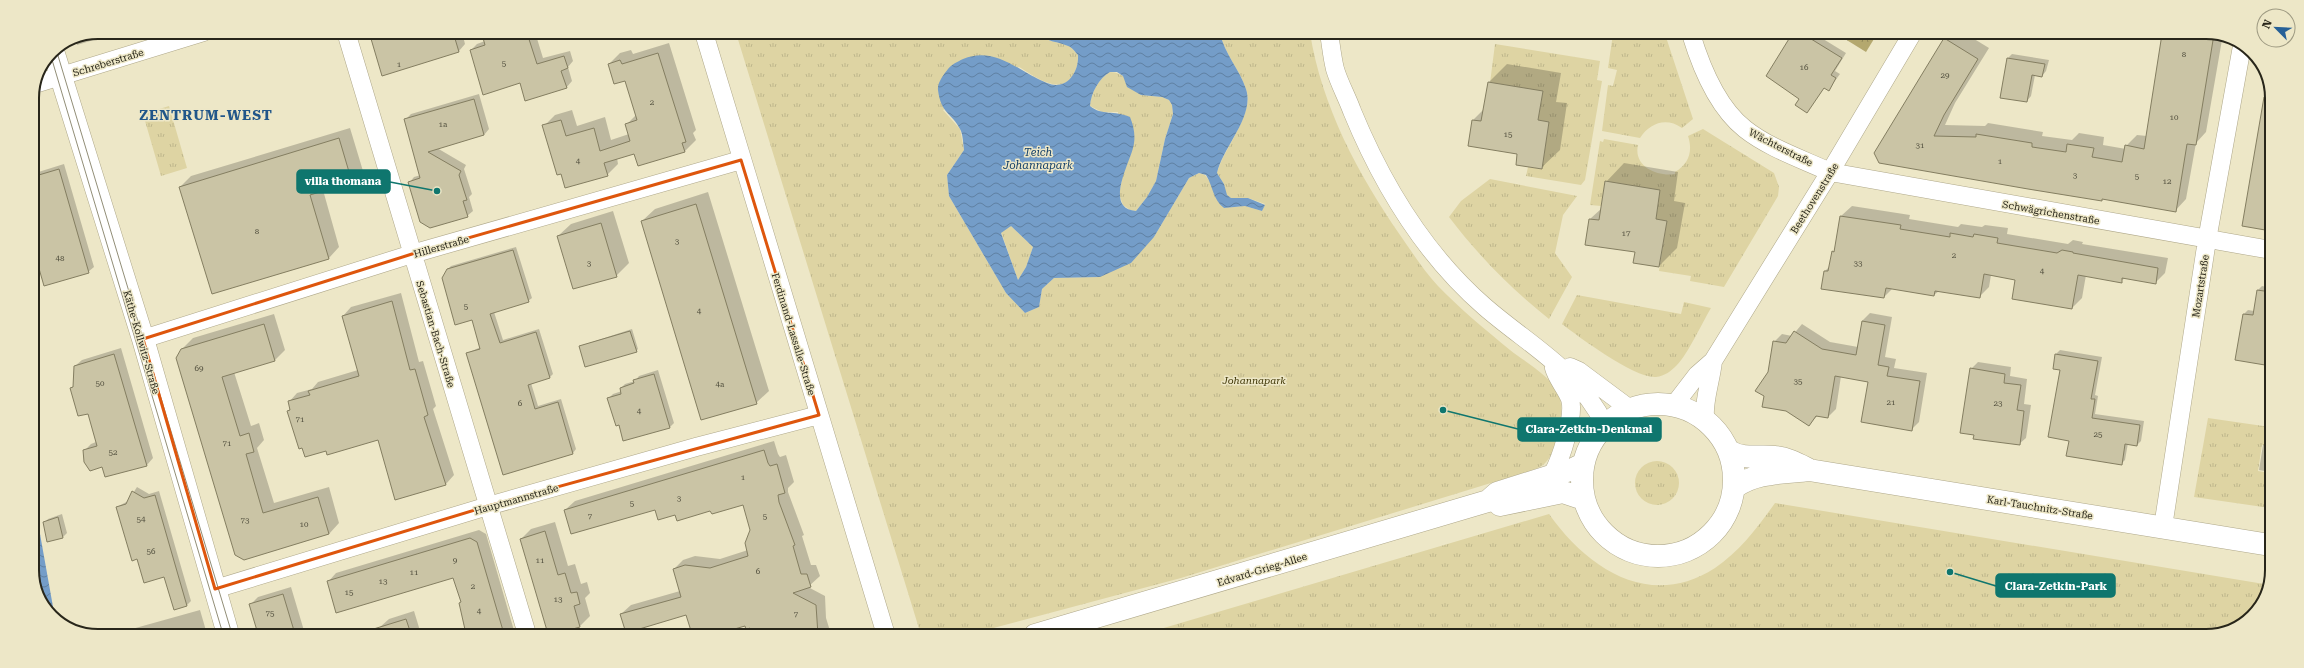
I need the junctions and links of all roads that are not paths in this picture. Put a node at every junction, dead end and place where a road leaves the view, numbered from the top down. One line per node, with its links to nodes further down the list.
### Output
1 (181, 39): 9 (street, Schreberstraße)
2 (348, 39): 15 (street, Sebastian-Bach-Straße)
3 (706, 39): 11 (street, Ferdinand-Lassalle-Straße)
4 (1330, 39): 17 (street)
5 (1692, 39): 12 (street, Wächterstraße)
6 (1909, 39): 12 (street, Beethovenstraße)
7 (2241, 50): 13 (street, Mozartstraße)
8 (55, 57): 9 (main road, Käthe-Kollwitz-Straße)
9 (61, 76): 10 (street, Schreberstraße); 16 (main road, Käthe-Kollwitz-Straße)
10 (41, 82)
11 (741, 160): 15 (street, Hillerstraße); 21 (street, Ferdinand-Lassalle-Straße)
12 (1830, 172): 13 (street, Schwägrichenstraße); 18 (street, Beethovenstraße)
13 (2207, 240): 14 (street, Schwägrichenstraße); 32 (street, Mozartstraße)
14 (2265, 249)
15 (412, 254): 16 (street, Hillerstraße); 31 (street, Sebastian-Bach-Straße)
16 (143, 340): 34 (main road, Käthe-Kollwitz-Straße)
17 (1551, 358): 20 (street); 23 (street); 27 (street)
18 (1712, 361): 19 (street, Beethovenstraße); 22 (street, Beethovenstraße)
19 (1674, 405): 20 (main road); 22 (main road)
20 (1630, 409): 23 (main road)
21 (819, 415): 31 (street, Hauptmannstraße); 37 (street, Ferdinand-Lassalle-Straße)
22 (1705, 420): 24 (main road)
23 (1605, 425): 25 (main road)
24 (1729, 451): 26 (main road, Karl-Tauchnitz-Straße); 28 (main road)
25 (1583, 464): 27 (main road, Edvard-Grieg-Allee); 29 (main road)
26 (1809, 470): 28 (main road, Karl-Tauchnitz-Straße); 32 (main road, Karl-Tauchnitz-Straße)
27 (1552, 475): 30 (main road, Edvard-Grieg-Allee)
28 (1734, 488): 29 (main road)
29 (1584, 498): 30 (main road, Edvard-Grieg-Allee)
30 (1488, 501): 38 (main road, Edvard-Grieg-Allee)
31 (488, 506): 34 (street, Hauptmannstraße); 36 (street, Sebastian-Bach-Straße)
32 (2163, 527): 33 (main road, Karl-Tauchnitz-Straße)
33 (2265, 544)
34 (215, 590): 35 (main road, Käthe-Kollwitz-Straße)
35 (227, 629)
36 (525, 629)
37 (884, 629)
38 (1055, 629)

